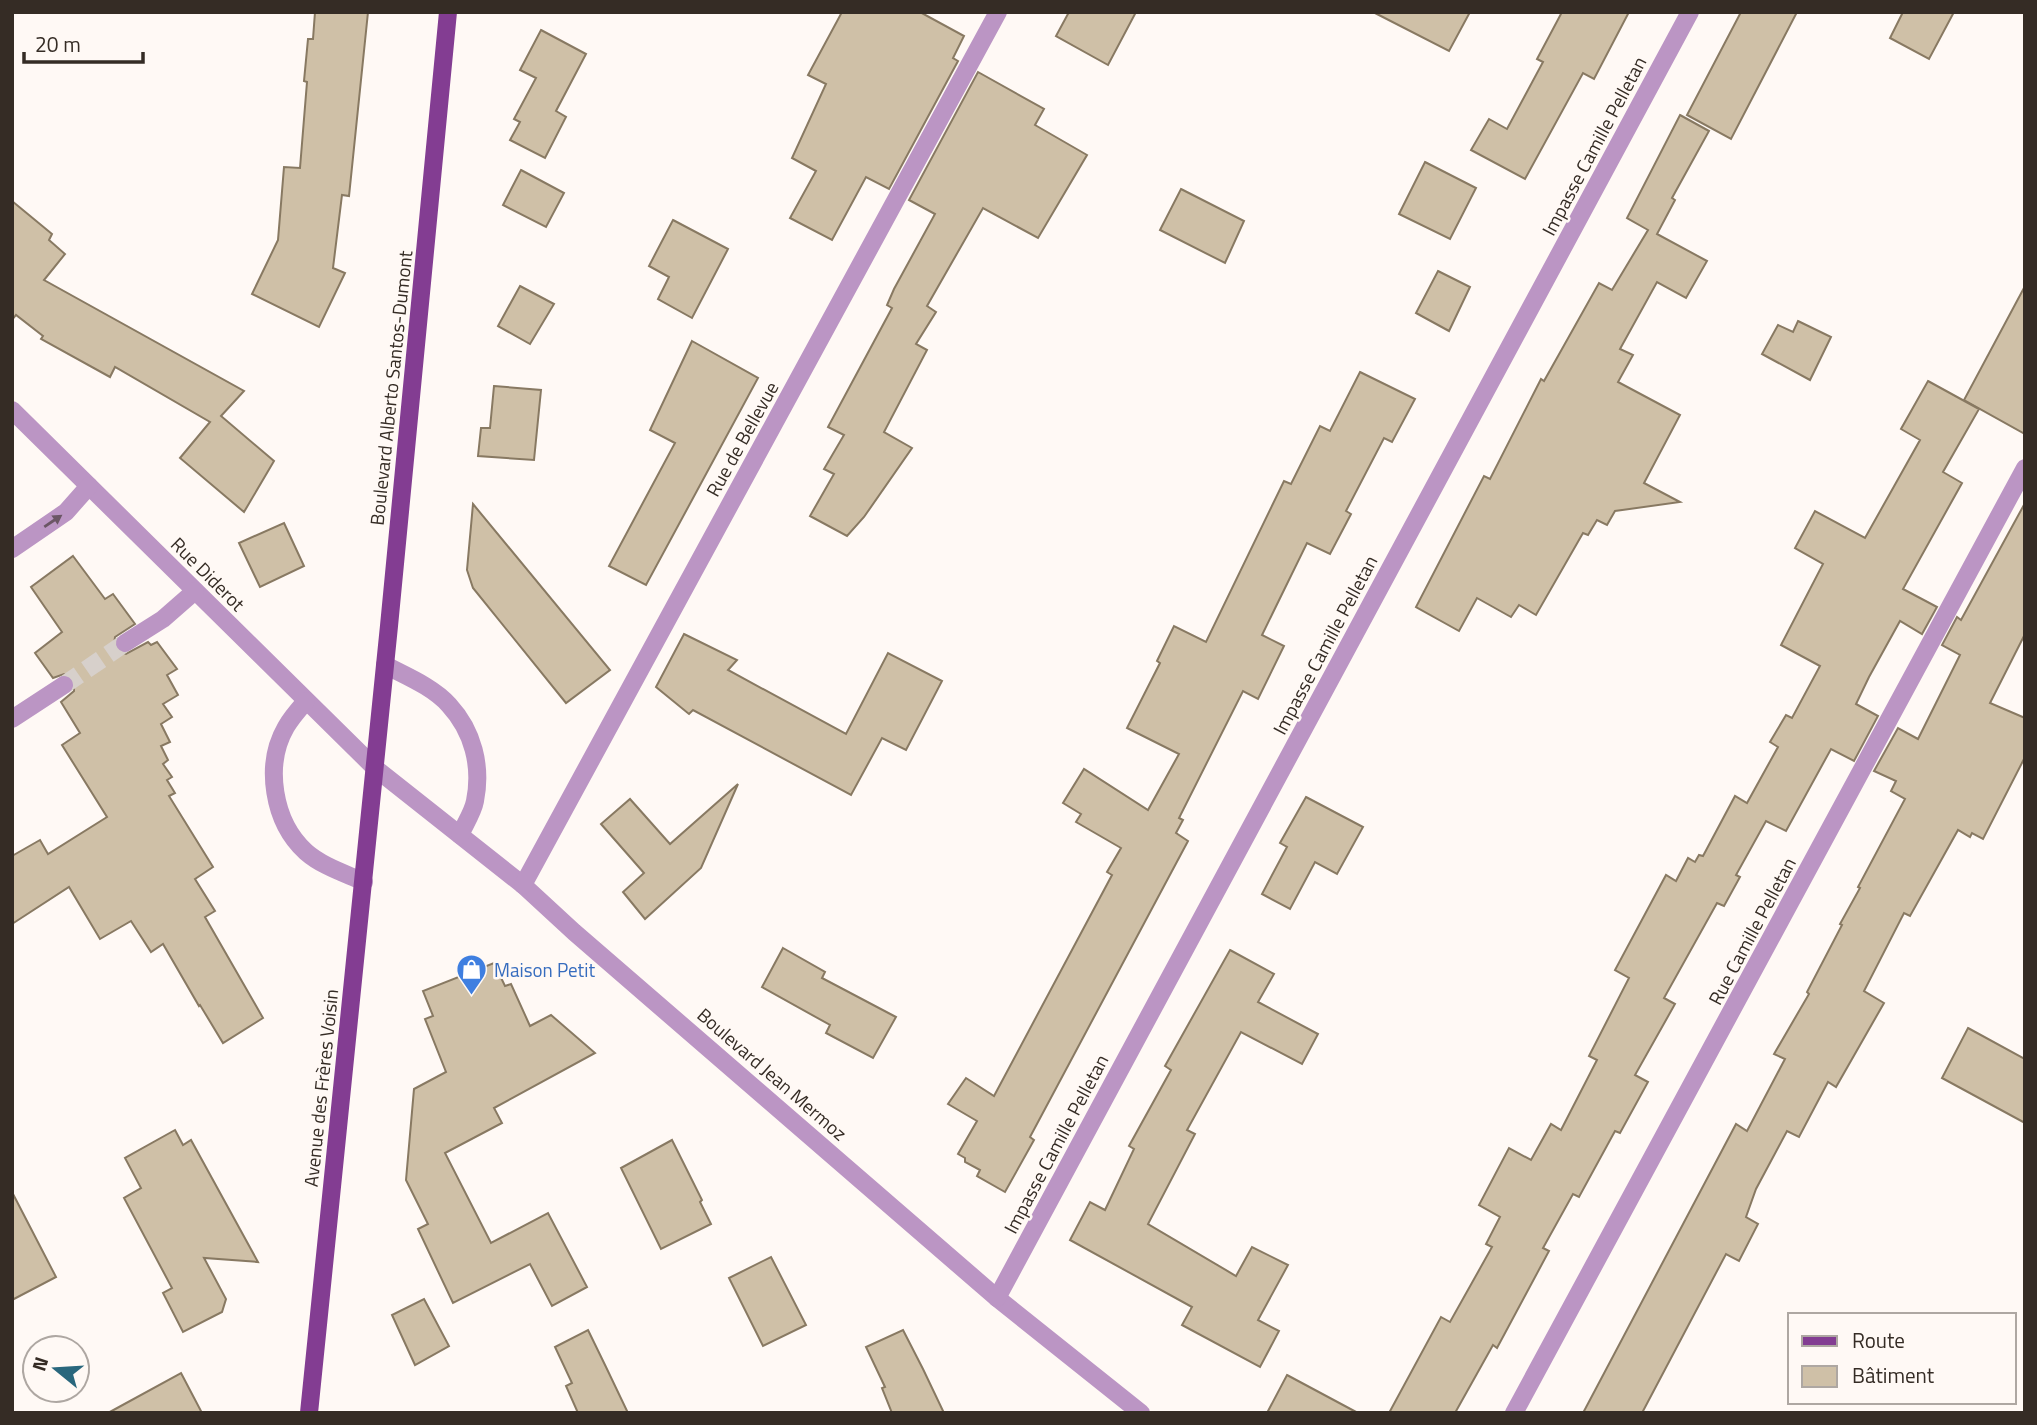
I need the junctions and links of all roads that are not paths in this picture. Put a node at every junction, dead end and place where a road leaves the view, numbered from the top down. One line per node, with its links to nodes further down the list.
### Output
1 (449, 12): 10 (main road, Boulevard Alberto Santos-Dumont)
2 (998, 12): 17 (street, Rue de Bellevue)
3 (1690, 12): 18 (street, Impasse Camille Pelletan)
4 (12, 410): 6 (street, Rue Diderot)
5 (2025, 468): 21 (street, Rue Camille Pelletan)
6 (89, 486): 7 (street, one-way to 6); 8 (street, Rue Diderot)
7 (12, 549)
8 (195, 591): 9 (street); 12 (street, Rue Diderot)
9 (125, 643)
10 (385, 665): 14 (main road, Boulevard Alberto Santos-Dumont); 15 (street)
11 (64, 685): 13 (street)
12 (306, 701): 14 (street, Rue Diderot); 16 (street)
13 (12, 719)
14 (375, 768): 15 (street, Boulevard Jean Mermoz); 16 (main road, Avenue des Frères Voisin)
15 (460, 835): 17 (street, Boulevard Jean Mermoz)
16 (364, 882): 19 (main road, Avenue des Frères Voisin)
17 (523, 885): 18 (street, Boulevard Jean Mermoz)
18 (997, 1298): 20 (street, Boulevard Jean Mermoz)
19 (309, 1413)
20 (1141, 1413)
21 (1514, 1413)

